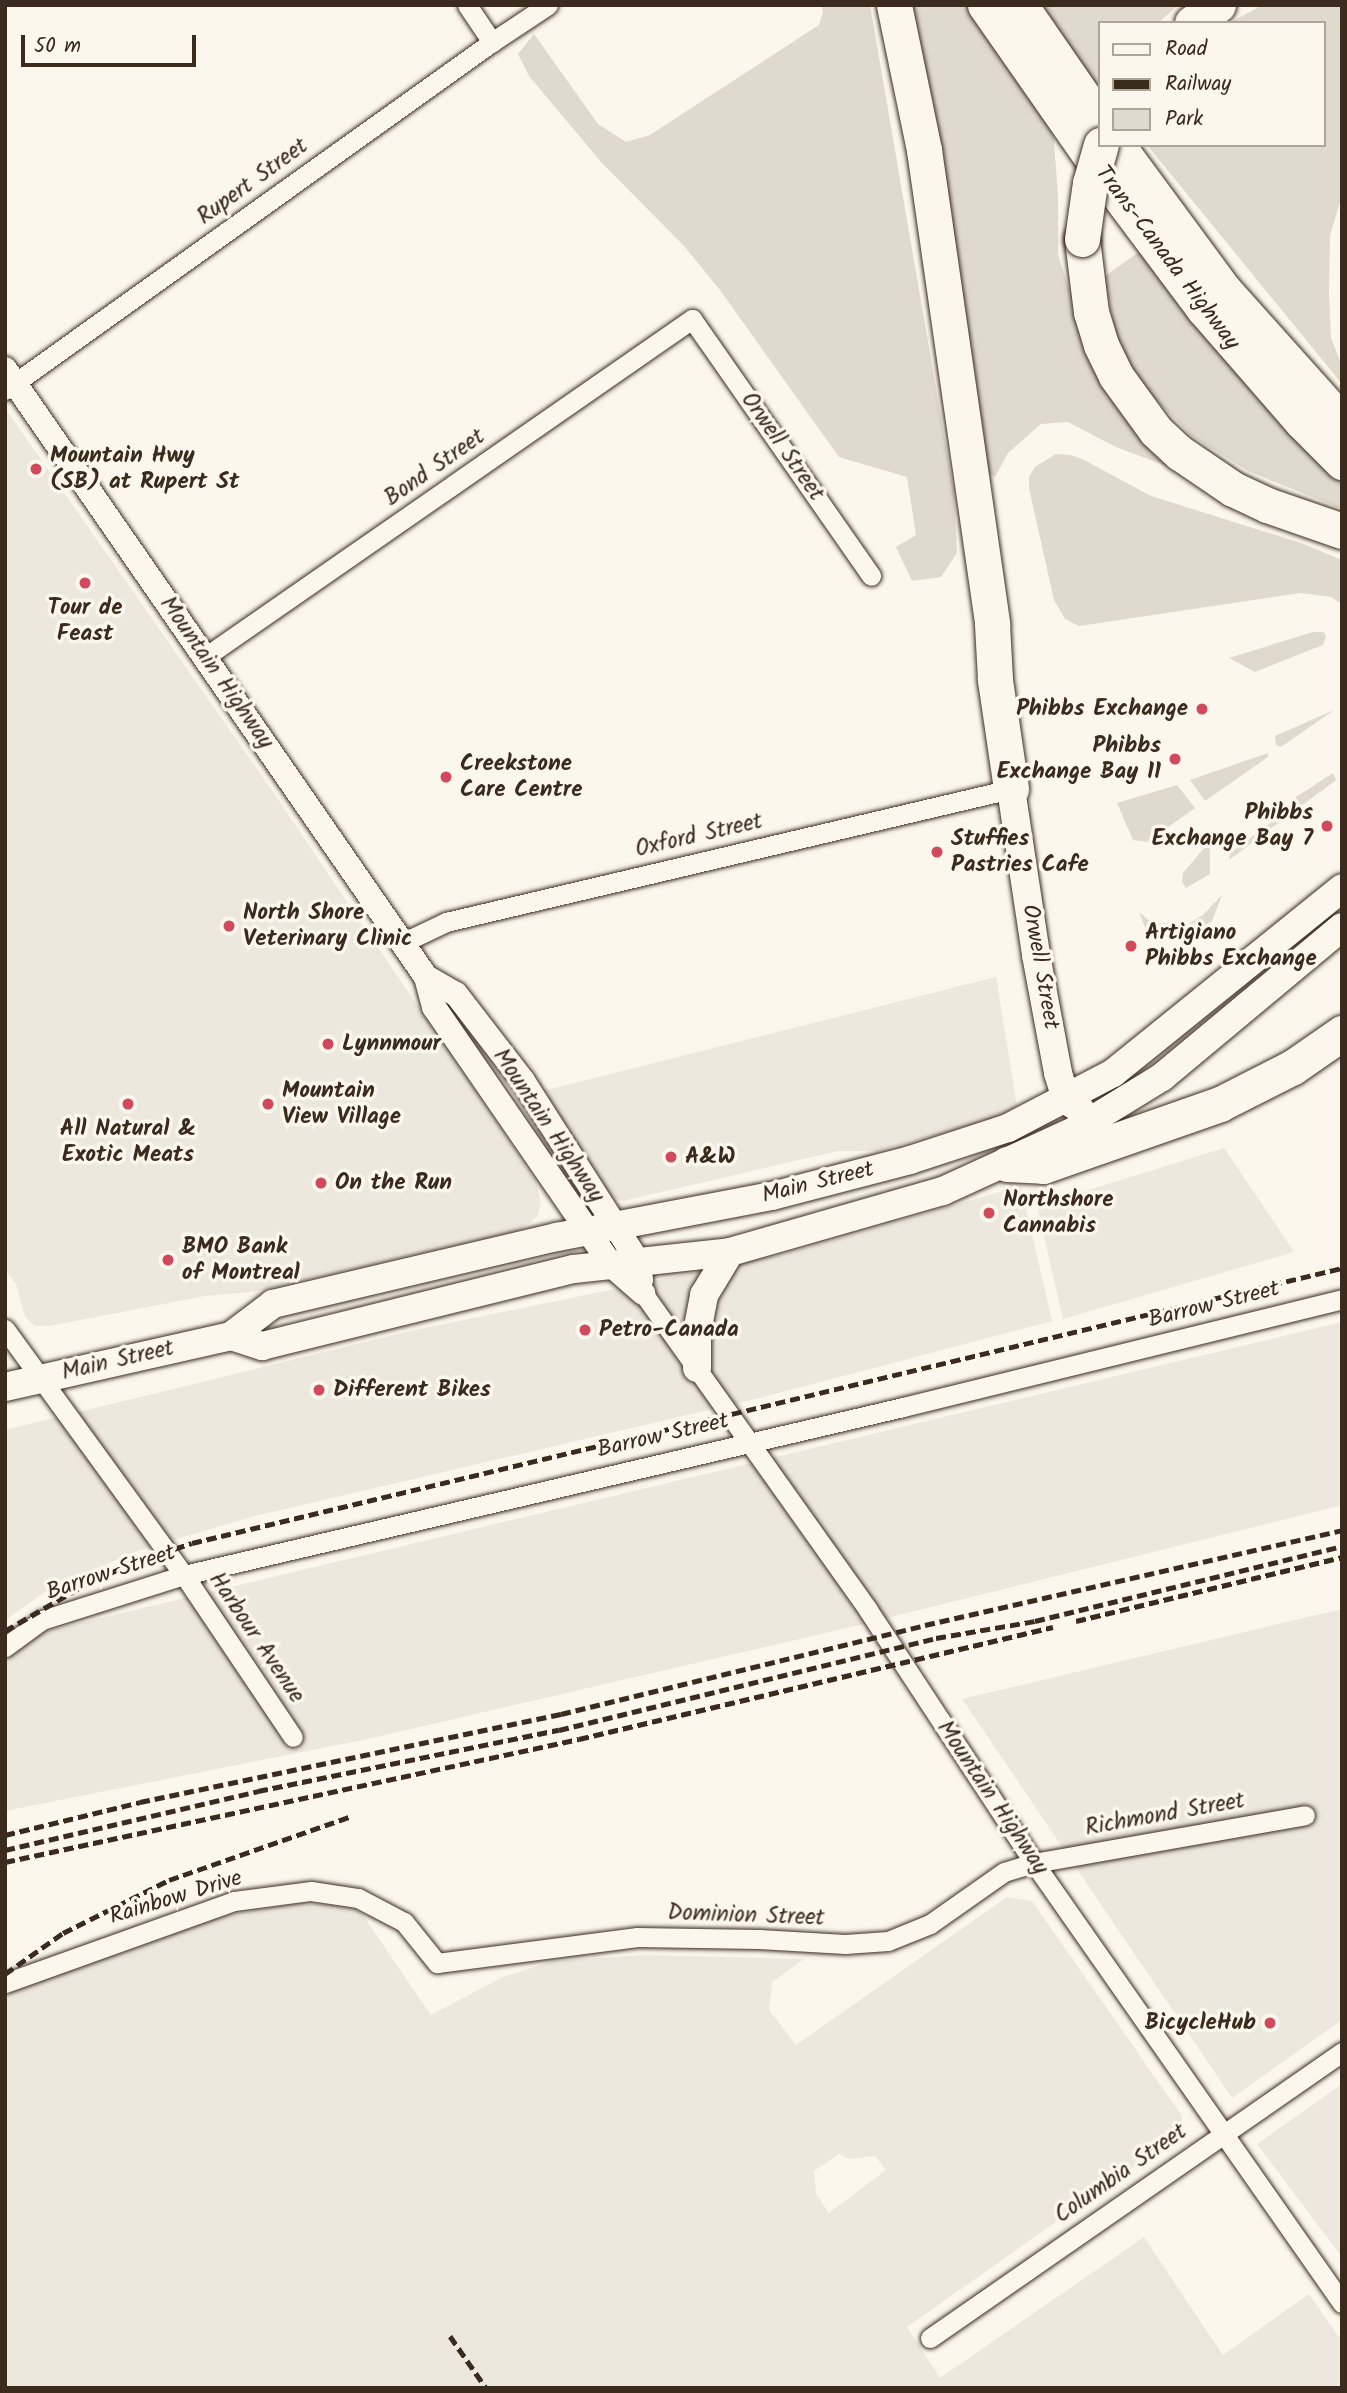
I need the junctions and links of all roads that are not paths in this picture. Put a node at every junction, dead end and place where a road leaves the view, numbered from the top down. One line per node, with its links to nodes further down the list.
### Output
1 (467, 5): 8 (street)
2 (548, 5): 8 (street, Rupert Street)
3 (894, 5): 19 (highway)
4 (985, 5): 15 (highway, Trans-Canada Highway)
5 (1020, 5): 9 (highway)
6 (1218, 5): 7 (highway)
7 (1195, 21)
8 (492, 42): 13 (street, Rupert Street)
9 (1098, 118)
10 (1100, 147): 16 (highway, bridge)
11 (1118, 147): 14 (highway, Trans-Canada Highway)
12 (692, 319): 17 (street, Orwell Street); 18 (street, Bond Street)
13 (8, 380): 18 (street, Mountain Highway)
14 (1342, 422)
15 (1342, 462)
16 (1342, 531)
17 (871, 576)
18 (205, 657): 22 (street, Mountain Highway)
19 (1011, 789): 22 (street, Oxford Street); 24 (main road, Orwell Street)
20 (1342, 888): 24 (main road, Main Street)
21 (1342, 927): 25 (main road, Main Street)
22 (402, 943): 27 (street, Mountain Highway)
23 (1342, 1032): 26 (highway)
24 (1066, 1100): 25 (main road); 27 (main road, Main Street)
25 (1107, 1111): 26 (main road, Main Street)
26 (1006, 1164): 28 (main road, Main Street)
27 (601, 1228): 29 (street, Mountain Highway); 30 (street, Mountain Highway); 34 (main road, Main Street)
28 (730, 1252): 29 (main road, Main Street); 35 (main road)
29 (639, 1263): 30 (main road, Main Street); 31 (street, Mountain Highway)
30 (611, 1265): 31 (street, Mountain Highway); 34 (main road, Main Street)
31 (643, 1293): 35 (street, Mountain Highway)
32 (1342, 1300): 38 (street, Barrow Street)
33 (5, 1329): 36 (street, Harbour Avenue)
34 (231, 1336): 36 (main road, Main Street)
35 (697, 1368): 38 (street, Mountain Highway)
36 (40, 1379): 37 (main road, Main Street); 39 (street, Harbour Avenue)
37 (5, 1387)
38 (750, 1441): 39 (street, Barrow Street); 43 (street, Mountain Highway)
39 (184, 1575): 40 (street, Barrow Street); 41 (street, Harbour Avenue)
40 (5, 1647)
41 (293, 1737)
42 (1305, 1815): 43 (street, Richmond Street)
43 (1034, 1863): 44 (street, Dominion Street); 47 (street, Mountain Highway)
44 (404, 1922): 45 (street, Rainbow Drive)
45 (5, 1983)
46 (1342, 2052): 47 (street, Columbia Street)
47 (1223, 2132): 48 (street, Mountain Highway); 49 (street, Columbia Street)
48 (1342, 2303)
49 (930, 2338)

